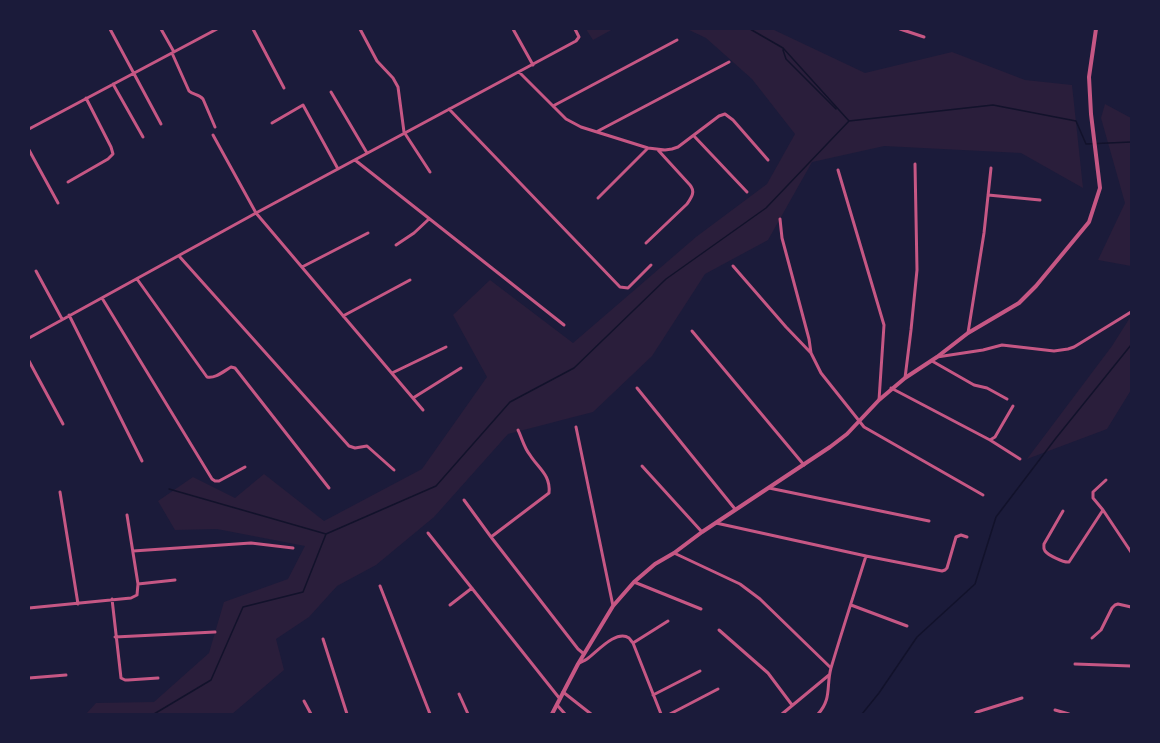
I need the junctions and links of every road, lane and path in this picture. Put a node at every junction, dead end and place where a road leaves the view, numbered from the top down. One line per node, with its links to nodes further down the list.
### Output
1 (110, 29): 16 (street)
2 (161, 29): 12 (street)
3 (217, 29): 12 (street)
4 (253, 29): 18 (street)
5 (360, 29): 27 (street)
6 (513, 29): 14 (street)
7 (575, 29): 14 (street)
8 (900, 29): 10 (street)
9 (1096, 29): 69 (street)
10 (924, 38)
11 (677, 40): 21 (street)
12 (173, 53): 16 (street); 25 (street)
13 (729, 62): 28 (street)
14 (533, 65): 15 (street)
15 (519, 72): 21 (street); 22 (street)
16 (135, 73): 17 (street); 24 (street)
17 (113, 84): 20 (street); 31 (street)
18 (284, 88)
19 (331, 92): 35 (street)
20 (86, 98): 26 (street); 43 (street)
21 (553, 106): 28 (street)
22 (449, 109): 27 (street); 56 (street)
23 (272, 123): 40 (street)
24 (161, 124)
25 (215, 127)
26 (29, 129)
27 (404, 132): 35 (street); 42 (street)
28 (598, 132): 32 (street)
29 (213, 135): 49 (street)
30 (694, 136): 34 (street); 37 (street); 44 (street)
31 (143, 137)
32 (648, 148): 34 (street); 46 (street)
33 (29, 150): 48 (street)
34 (658, 150): 53 (street)
35 (367, 153): 36 (street)
36 (355, 160): 40 (street); 50 (street)
37 (768, 160)
38 (915, 164): 78 (street)
39 (991, 168): 45 (street)
40 (338, 169): 49 (street)
41 (838, 170): 83 (street)
42 (430, 172)
43 (68, 182)
44 (747, 192)
45 (988, 195): 47 (street); 69 (street)
46 (598, 198)
47 (1040, 200)
48 (58, 203)
49 (256, 212): 55 (street); 58 (street)
50 (430, 219): 54 (street); 67 (street)
51 (780, 219): 72 (street)
52 (368, 233): 58 (street)
53 (646, 243)
54 (396, 245)
55 (179, 256): 60 (street); 96 (street)
56 (651, 265)
57 (733, 266): 72 (street)
58 (302, 267): 65 (street)
59 (36, 271): 66 (street)
60 (137, 279): 62 (street); 98 (street)
61 (410, 280): 65 (street)
62 (102, 298): 64 (street); 95 (street)
63 (1131, 312): 73 (street)
64 (69, 315): 66 (street); 92 (street)
65 (343, 316): 77 (street)
66 (62, 319): 70 (street)
67 (564, 325)
68 (692, 331): 93 (street)
69 (968, 333): 73 (street)
70 (29, 338)
71 (446, 347): 77 (street)
72 (811, 353): 86 (street)
73 (937, 357): 75 (street)
74 (29, 361): 87 (street)
75 (932, 361): 78 (street); 82 (street)
76 (461, 368): 81 (street)
77 (392, 373): 81 (street)
78 (904, 378): 80 (street)
79 (637, 388): 103 (street)
80 (891, 388): 83 (street); 90 (street)
81 (413, 398): 85 (street)
82 (1007, 399)
83 (878, 400): 86 (street)
84 (1013, 406): 90 (street)
85 (423, 410)
86 (859, 422): 93 (street); 101 (street)
87 (63, 424)
88 (576, 427): 127 (street)
89 (518, 430): 111 (street)
90 (990, 440): 91 (street)
91 (1020, 459)
92 (142, 461)
93 (804, 464): 99 (street)
94 (642, 466): 109 (street)
95 (245, 467)
96 (394, 470)
97 (1106, 480): 104 (street)
98 (329, 488)
99 (769, 488): 103 (street); 107 (street)
100 (60, 492): 124 (street)
101 (983, 495)
102 (464, 500): 111 (street)
103 (735, 510): 108 (street)
104 (1103, 510): 105 (street); 116 (street)
105 (1063, 511)
106 (127, 515): 114 (street)
107 (929, 521)
108 (716, 523): 109 (street); 117 (street)
109 (702, 532): 115 (street)
110 (428, 533): 122 (street)
111 (491, 537): 139 (street)
112 (968, 537): 117 (street)
113 (293, 548): 114 (street)
114 (133, 551): 120 (street)
115 (674, 552): 119 (street); 143 (street)
116 (1131, 552)
117 (866, 556): 126 (street)
118 (175, 580): 120 (street)
119 (634, 582): 127 (street); 130 (street)
120 (138, 584): 123 (street)
121 (380, 586): 162 (street)
122 (472, 588): 125 (street); 154 (street)
123 (112, 599): 124 (street); 135 (street)
124 (78, 604): 129 (street)
125 (450, 605)
126 (851, 605): 132 (street); 143 (street)
127 (613, 606): 139 (street)
128 (1131, 607): 136 (street)
129 (29, 608)
130 (701, 609)
131 (668, 621): 138 (street)
132 (906, 626)
133 (719, 630): 157 (street)
134 (215, 632): 135 (street)
135 (116, 637): 148 (street)
136 (1092, 638)
137 (323, 639): 161 (street)
138 (633, 643): 140 (street); 152 (street)
139 (584, 654): 140 (street)
140 (578, 664): 150 (street)
141 (1075, 664): 142 (street)
142 (1131, 666)
143 (831, 668): 146 (street)
144 (700, 671): 152 (street)
145 (66, 675): 147 (street)
146 (829, 675): 157 (street); 170 (street)
147 (29, 678)
148 (158, 678)
149 (718, 689): 168 (street)
150 (563, 692): 154 (street); 166 (street)
151 (459, 694): 163 (street)
152 (653, 696): 167 (street)
153 (1022, 698): 159 (street)
154 (560, 699): 156 (street)
155 (304, 701): 160 (street)
156 (557, 705): 164 (street); 165 (street)
157 (792, 706): 169 (street)
158 (1055, 710): 171 (street)
159 (976, 713)
160 (311, 714)
161 (347, 714)
162 (430, 714)
163 (468, 714)
164 (552, 714)
165 (565, 714)
166 (591, 714)
167 (661, 714)
168 (670, 714)
169 (782, 714)
170 (818, 714)
171 (1069, 714)

